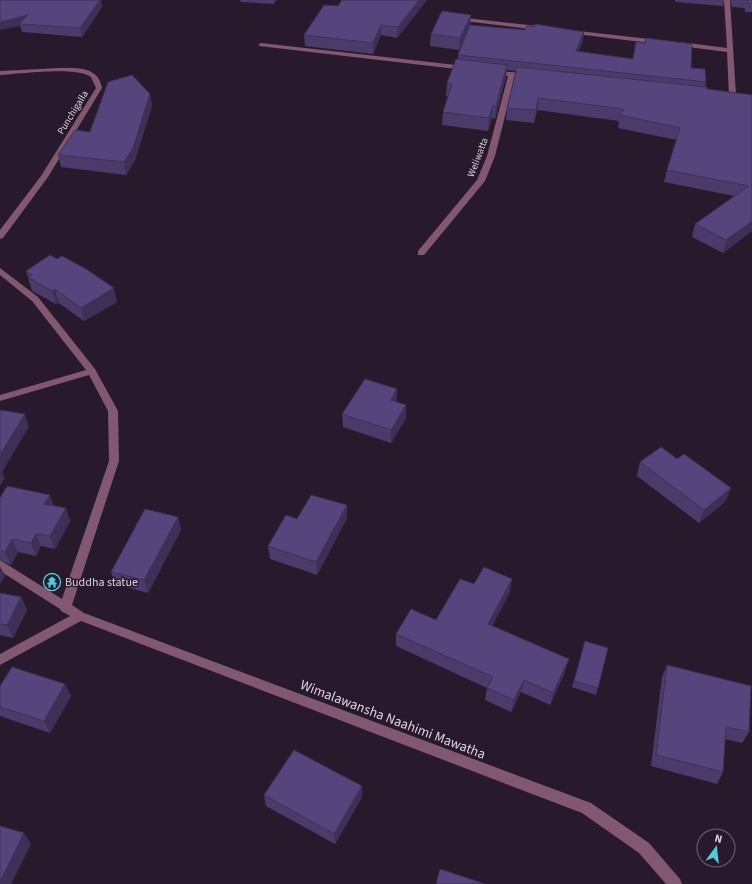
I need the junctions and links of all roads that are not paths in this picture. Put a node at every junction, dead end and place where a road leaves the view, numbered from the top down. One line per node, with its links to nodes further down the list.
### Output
1 (727, 0): 8 (street)
2 (466, 20): 3 (street)
3 (543, 29)
4 (559, 30): 5 (street)
5 (667, 43)
6 (675, 44): 8 (street)
7 (261, 45): 9 (street)
8 (729, 50): 14 (street)
9 (473, 69)
10 (489, 71): 12 (street)
11 (0, 73): 15 (street, Punchigalla)
12 (512, 74): 13 (street); 16 (street, Weliwatta)
13 (535, 77)
14 (752, 99)
15 (0, 236)
16 (420, 253)
17 (0, 271): 18 (street)
18 (92, 371): 19 (street); 21 (street)
19 (0, 398)
20 (0, 565): 21 (street, Wimalawansha Naahimi Mawatha)
21 (66, 608): 22 (street, Wimalawansha Naahimi Mawatha)
22 (80, 616): 23 (street); 24 (street, Wimalawansha Naahimi Mawatha)
23 (0, 660)
24 (675, 884)

